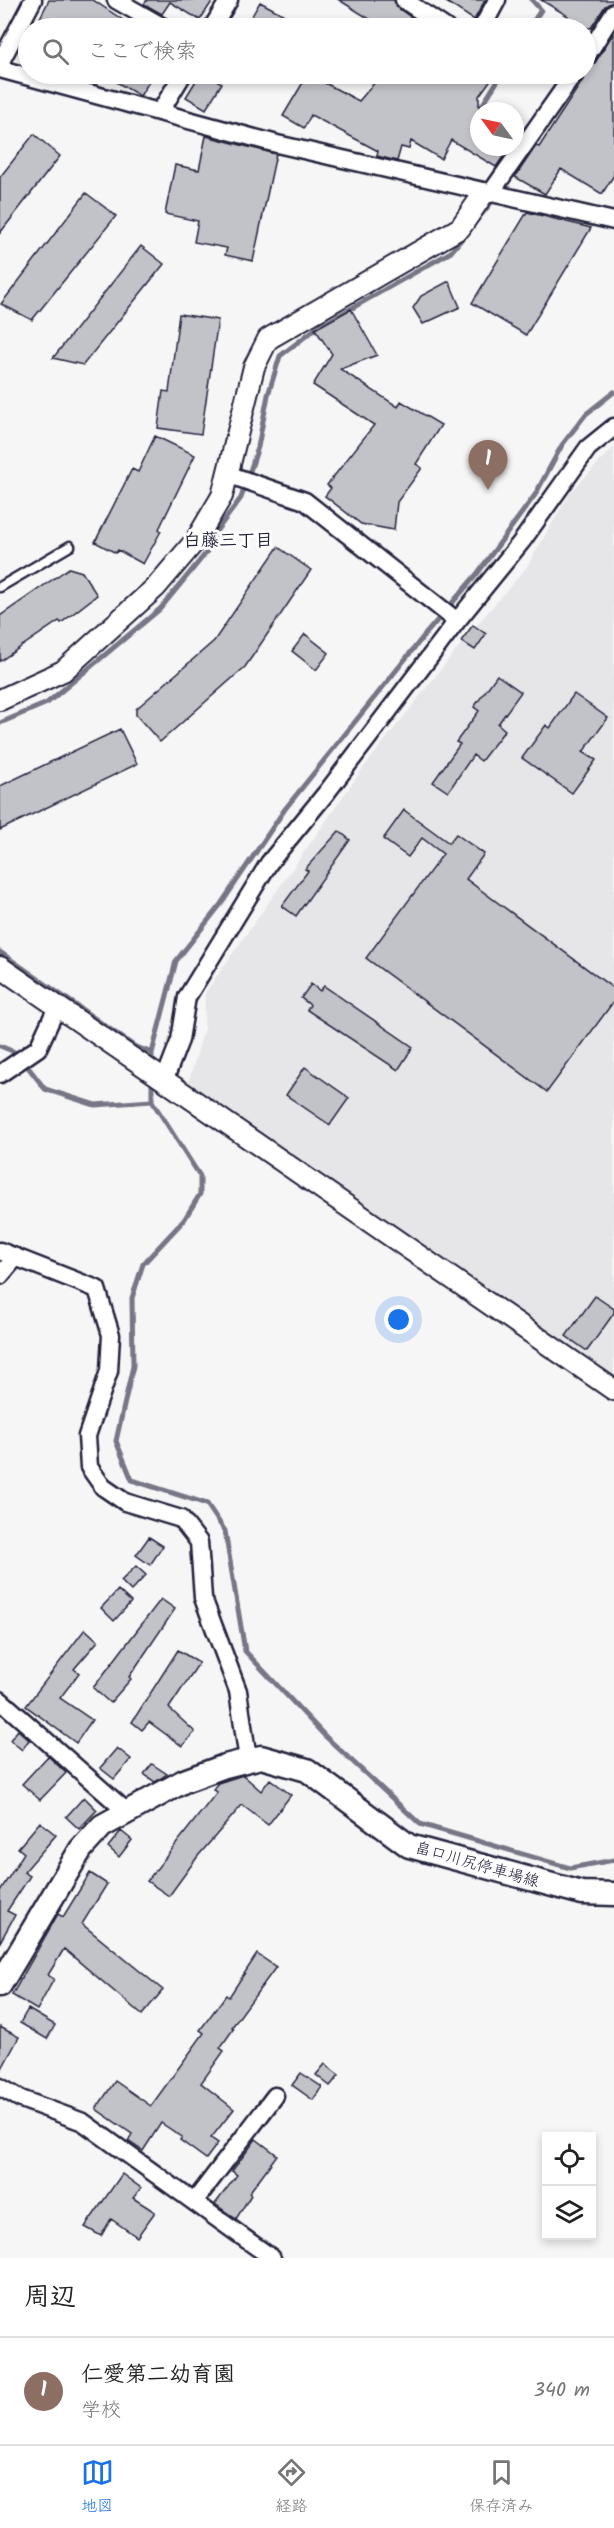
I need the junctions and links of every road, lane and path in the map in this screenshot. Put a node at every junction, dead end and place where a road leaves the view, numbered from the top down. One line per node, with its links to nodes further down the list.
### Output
1 (33, 0): 7 (street)
2 (116, 0): 8 (street)
3 (229, 0): 9 (street)
4 (404, 0): 10 (street)
5 (497, 0): 11 (street)
6 (614, 12): 13 (street)
7 (24, 18)
8 (148, 18)
9 (218, 18)
10 (431, 18)
11 (487, 18)
12 (18, 29): 14 (street)
13 (596, 40)
14 (0, 63)
15 (0, 69): 16 (street)
16 (18, 74)
17 (56, 84): 20 (street)
18 (177, 84): 20 (street)
19 (567, 84): 21 (street)
20 (160, 112): 21 (street)
21 (487, 194): 22 (street); 24 (street)
22 (614, 221)
23 (614, 427): 27 (street)
24 (227, 474): 27 (street); 28 (street)
25 (70, 546): 26 (lane)
26 (0, 587)
27 (457, 621): 32 (street)
28 (0, 700)
29 (0, 967): 30 (street)
30 (57, 1007): 31 (street); 32 (street)
31 (7, 1070)
32 (164, 1081): 35 (street)
33 (8, 1254): 34 (street); 37 (street)
34 (0, 1276)
35 (614, 1390)
36 (0, 1700): 38 (street)
37 (248, 1760): 38 (main road, 畠口川尻停車場線); 39 (main road, 畠口川尻停車場線)
38 (127, 1812): 40 (main road, 畠口川尻停車場線)
39 (614, 1894)
40 (0, 1985)
41 (0, 2087): 43 (street)
42 (275, 2096): 43 (street)
43 (194, 2202): 44 (street)
44 (272, 2258)

